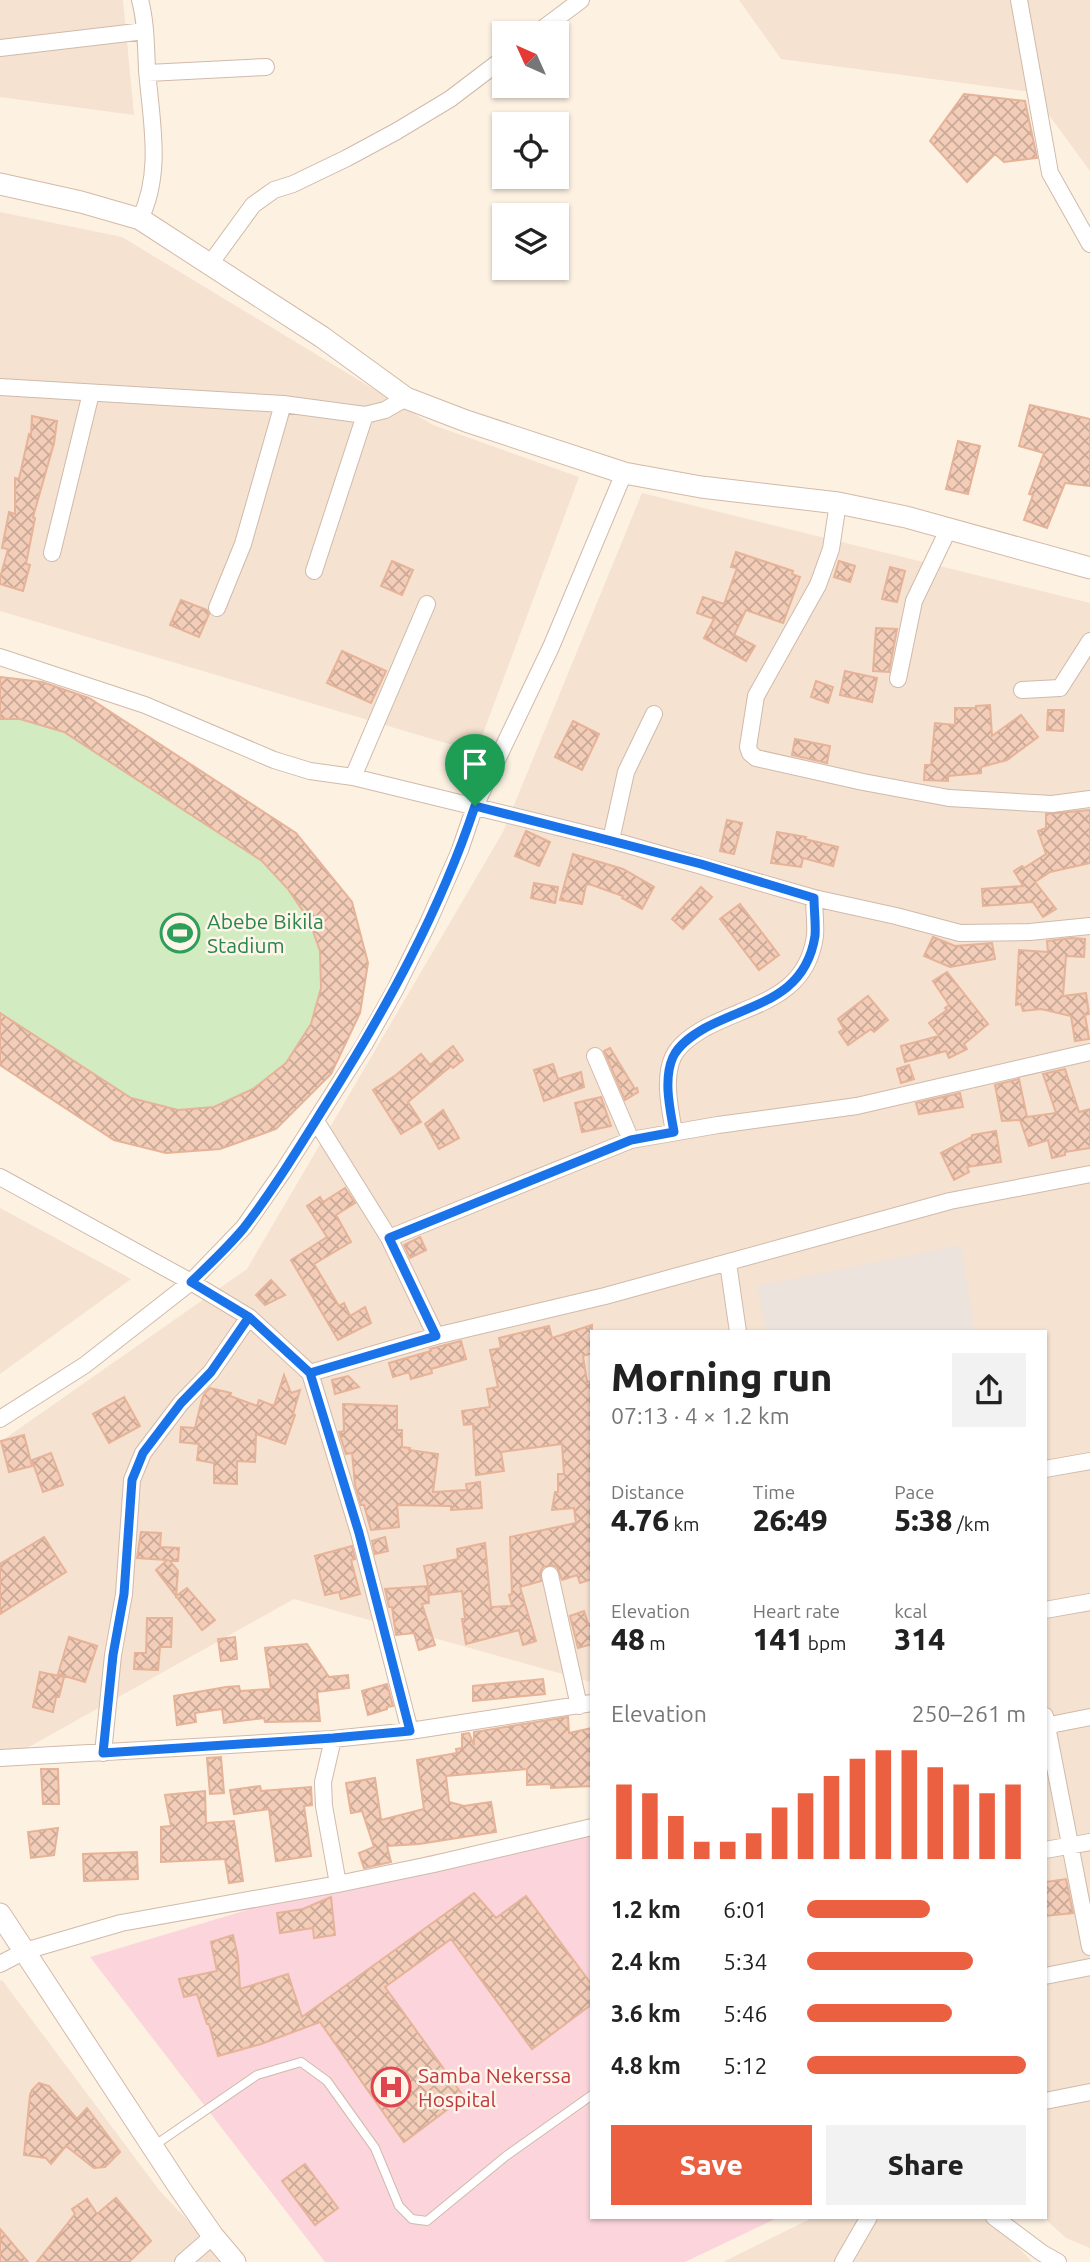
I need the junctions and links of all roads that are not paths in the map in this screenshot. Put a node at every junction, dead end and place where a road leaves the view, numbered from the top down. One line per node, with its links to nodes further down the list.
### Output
1 (140, 0): 5 (street)
2 (580, 0): 4 (street)
3 (1019, 0): 12 (street)
4 (553, 21)
5 (145, 31): 6 (street); 9 (street)
6 (0, 48)
7 (265, 67): 9 (street)
8 (492, 67): 13 (street)
9 (148, 74): 11 (street)
10 (0, 184): 11 (street)
11 (140, 219): 13 (street)
12 (1090, 244)
13 (210, 264): 16 (street)
14 (0, 387): 15 (street)
15 (91, 393): 17 (street); 22 (street)
16 (406, 398): 18 (street); 19 (street)
17 (283, 404): 18 (street); 26 (street)
18 (365, 415): 24 (street)
19 (625, 473): 20 (street); 34 (street)
20 (838, 503): 21 (street); 33 (street)
21 (949, 528): 23 (street); 29 (street)
22 (52, 553)
23 (1090, 568)
24 (314, 571)
25 (427, 604): 32 (street)
26 (217, 608)
27 (1090, 641): 30 (street)
28 (0, 657): 32 (street)
29 (898, 679)
30 (1022, 690)
31 (654, 714): 35 (street)
32 (353, 777): 34 (street)
33 (1090, 799)
34 (475, 806): 35 (street); 40 (street)
35 (611, 840): 36 (street)
36 (814, 898): 37 (street); 41 (street)
37 (1090, 926)
38 (1090, 1052): 41 (street)
39 (596, 1056): 42 (street)
40 (316, 1121): 45 (street); 47 (street)
41 (674, 1132): 42 (street)
42 (631, 1140): 45 (street)
43 (1090, 1174): 46 (street)
44 (0, 1177): 47 (street)
45 (389, 1238): 50 (street)
46 (728, 1263): 49 (street); 50 (street)
47 (191, 1282): 48 (street); 52 (street)
48 (249, 1317): 51 (street); 64 (street)
49 (738, 1330)
50 (436, 1336): 51 (street)
51 (310, 1373): 61 (street)
52 (0, 1419)
53 (1090, 1461): 54 (street)
54 (1047, 1469)
55 (550, 1575): 58 (street)
56 (1090, 1601): 57 (street)
57 (1047, 1610)
58 (585, 1704): 61 (street)
59 (1090, 1717): 60 (street)
60 (1047, 1722)
61 (410, 1731): 63 (street)
62 (1047, 1732): 68 (street)
63 (333, 1738): 64 (street); 70 (street)
64 (103, 1753): 65 (street)
65 (0, 1758)
66 (590, 1827): 70 (street)
67 (1090, 1842): 68 (street)
68 (1069, 1846): 69 (street); 72 (street)
69 (1047, 1850)
70 (338, 1884): 73 (street)
71 (0, 1914): 73 (street)
72 (1090, 1947)
73 (25, 1951): 74 (street); 80 (street)
74 (0, 1964)
75 (1090, 1968): 76 (street)
76 (1047, 1976)
77 (1090, 2092): 79 (street)
78 (590, 2096): 80 (lane)
79 (1047, 2101)
80 (153, 2146): 83 (street)
81 (868, 2219): 87 (street)
82 (997, 2219): 84 (street)
83 (213, 2236): 85 (street); 86 (street)
84 (1039, 2258): 88 (street)
85 (183, 2262)
86 (235, 2262)
87 (843, 2262)
88 (1058, 2262)

